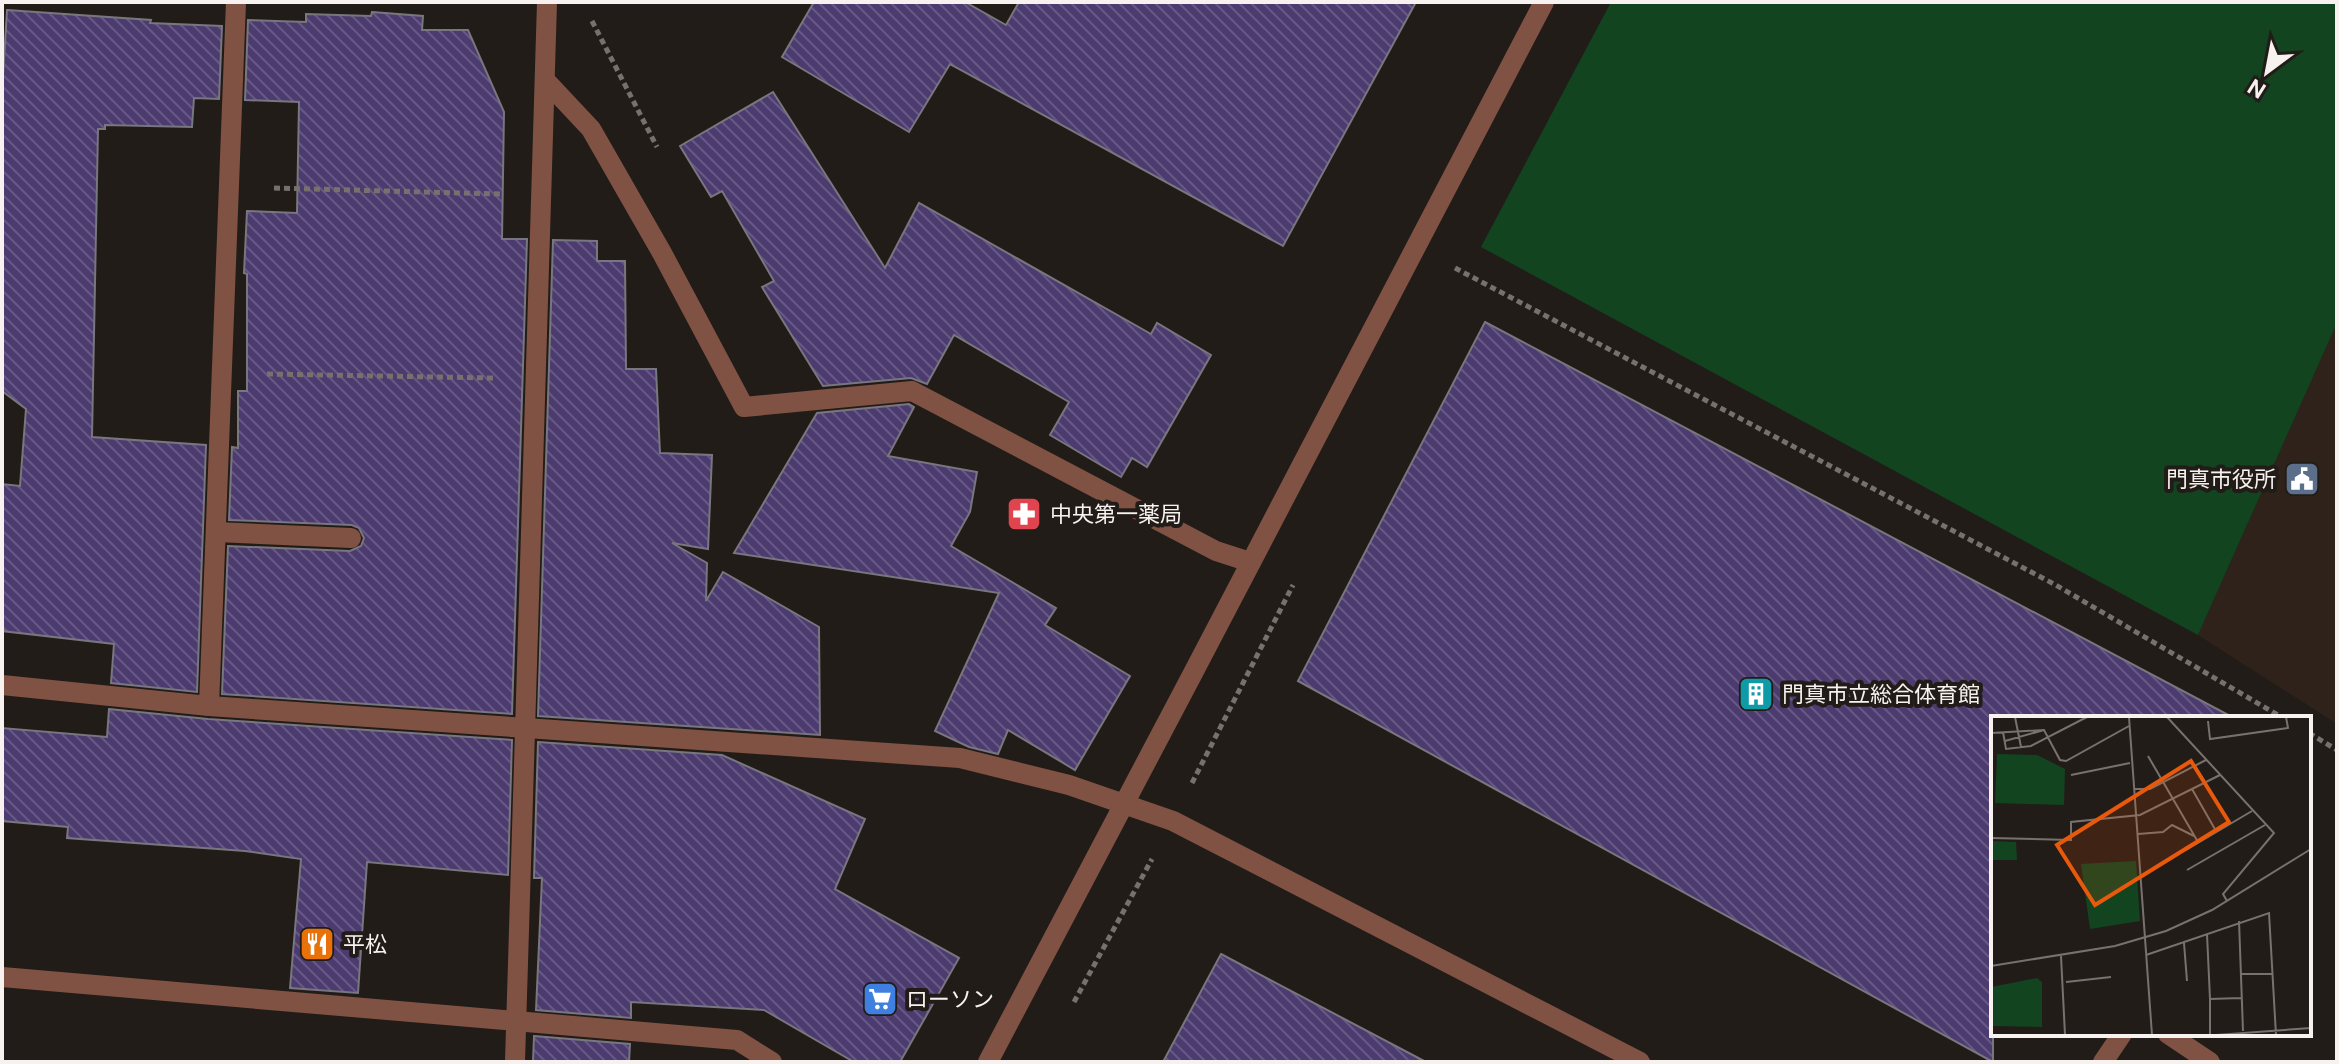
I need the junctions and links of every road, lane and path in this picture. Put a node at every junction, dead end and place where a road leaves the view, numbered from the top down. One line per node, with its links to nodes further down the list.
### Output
1 (236, 2): 5 (street)
2 (547, 2): 4 (street)
3 (1544, 2): 7 (street)
4 (545, 80): 6 (street); 12 (street)
5 (229, 187): 6 (path); 8 (street)
6 (542, 195): 9 (street)
7 (1417, 242): 12 (street); 15 (path)
8 (222, 373): 9 (path); 10 (street)
9 (536, 379): 16 (street)
10 (216, 532): 11 (street); 14 (street)
11 (351, 538)
12 (1250, 562): 19 (street)
13 (2, 685): 14 (street)
14 (209, 706): 16 (street)
15 (2280, 716)
16 (525, 729): 19 (street); 21 (street)
17 (2311, 734): 18 (path)
18 (2337, 750)
19 (1126, 805): 26 (street); 27 (street)
20 (2, 977): 21 (street)
21 (517, 1023): 24 (street); 25 (street)
22 (2121, 1036): 28 (street)
23 (2171, 1036): 29 (street)
24 (515, 1062)
25 (772, 1062)
26 (988, 1062)
27 (1640, 1062)
28 (2103, 1062)
29 (2210, 1062)

